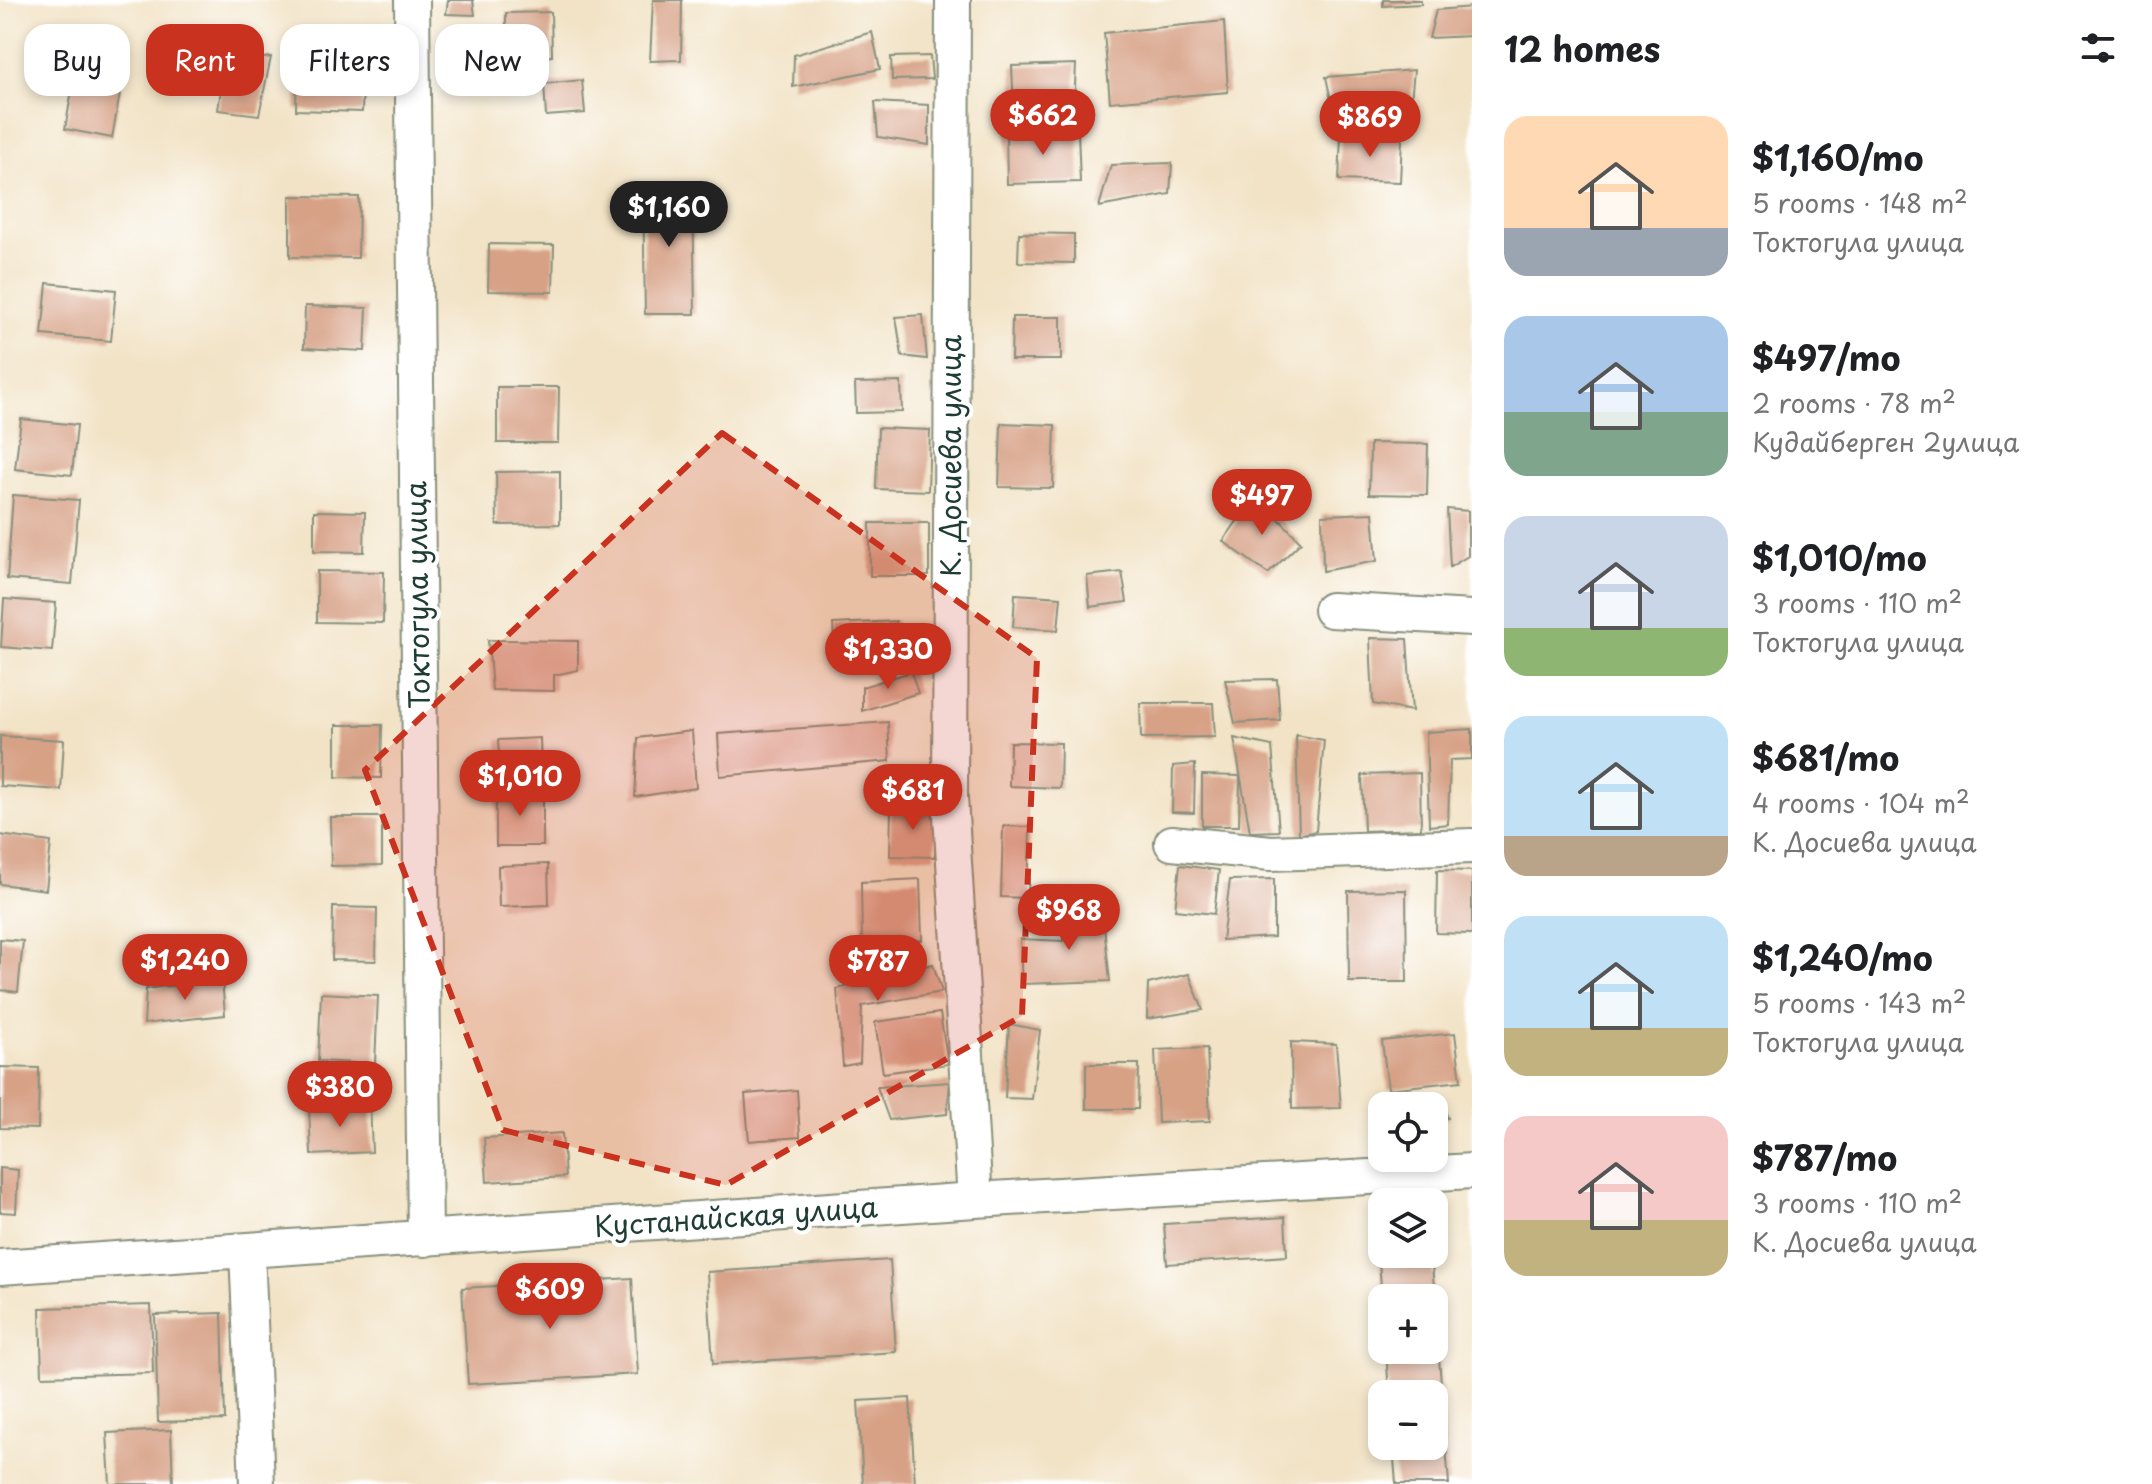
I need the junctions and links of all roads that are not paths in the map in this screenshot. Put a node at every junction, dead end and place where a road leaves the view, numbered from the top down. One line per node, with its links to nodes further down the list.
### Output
1 (412, 0): 9 (street, Токтогула улица)
2 (953, 0): 8 (street, К. Досиева улица)
3 (1331, 610): 4 (street)
4 (1472, 618)
5 (1172, 843): 6 (street)
6 (1472, 846)
7 (1472, 1171): 8 (street, Кустанайская улица)
8 (975, 1200): 9 (street, Кустанайская улица)
9 (425, 1239): 10 (street, Кустанайская улица)
10 (247, 1251): 11 (street, Кустанайская улица); 12 (street)
11 (0, 1267)
12 (257, 1484)

